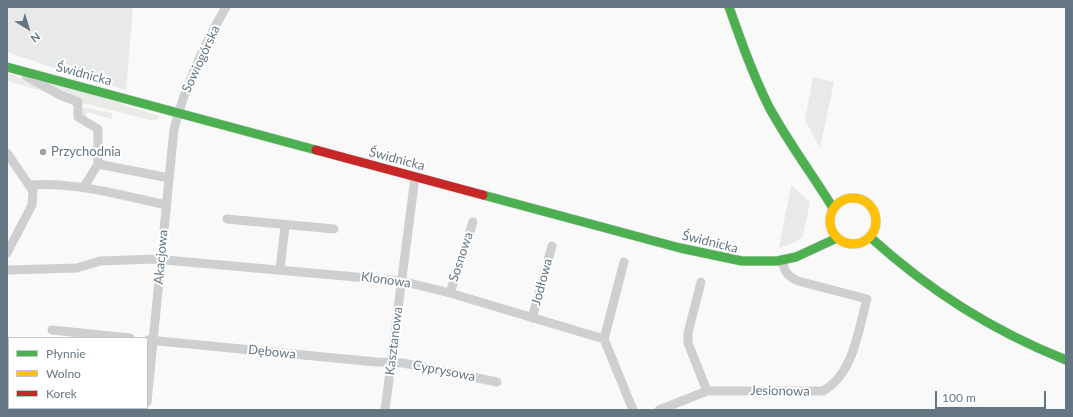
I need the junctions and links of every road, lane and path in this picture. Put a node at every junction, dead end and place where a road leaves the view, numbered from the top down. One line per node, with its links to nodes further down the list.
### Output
1 (226, 7): 4 (street, Sowiogórska)
2 (729, 7): 7 (street)
3 (11, 68): 4 (street, Świdnicka); 6 (street)
4 (178, 113): 8 (street, Świdnicka); 9 (street, Akacjowa)
5 (7, 153): 10 (street)
6 (98, 164): 9 (street); 11 (street)
7 (808, 167): 12 (street); 14 (street)
8 (415, 177): 24 (street, Świdnicka); 28 (street, Kasztanowa)
9 (169, 178): 13 (street, Akacjowa)
10 (30, 185): 11 (street); 22 (street)
11 (84, 187): 13 (street)
12 (842, 201): 14 (street); 20 (street)
13 (166, 205): 23 (street, Akacjowa)
14 (833, 208): 19 (street)
15 (227, 219): 17 (street)
16 (473, 222): 30 (street, Sosnowa)
17 (285, 226): 18 (street); 26 (street)
18 (334, 229)
19 (834, 235): 20 (street); 24 (street, Świdnicka)
20 (867, 239): 36 (street)
21 (552, 246): 31 (street, Jodłowa)
22 (7, 253)
23 (161, 259): 26 (street, Klonowa); 27 (street, Klonowa); 34 (street, Akacjowa)
24 (782, 261): 40 (street, Jesionowa)
25 (624, 262): 35 (street)
26 (280, 269): 28 (street, Klonowa)
27 (7, 270)
28 (401, 281): 30 (street, Klonowa); 37 (street, Kasztanowa)
29 (701, 282): 40 (street)
30 (450, 292): 31 (street, Klonowa)
31 (532, 318): 35 (street, Klonowa)
32 (52, 330): 33 (street)
33 (120, 337)
34 (150, 340): 37 (street, Dębowa); 38 (street, Akacjowa)
35 (604, 340): 42 (street)
36 (1066, 360)
37 (391, 362): 39 (street, Cyprysowa); 41 (street, Kasztanowa)
38 (148, 381)
39 (497, 382)
40 (707, 391): 43 (street, Jesionowa)
41 (385, 410)
42 (633, 410)
43 (659, 410)

